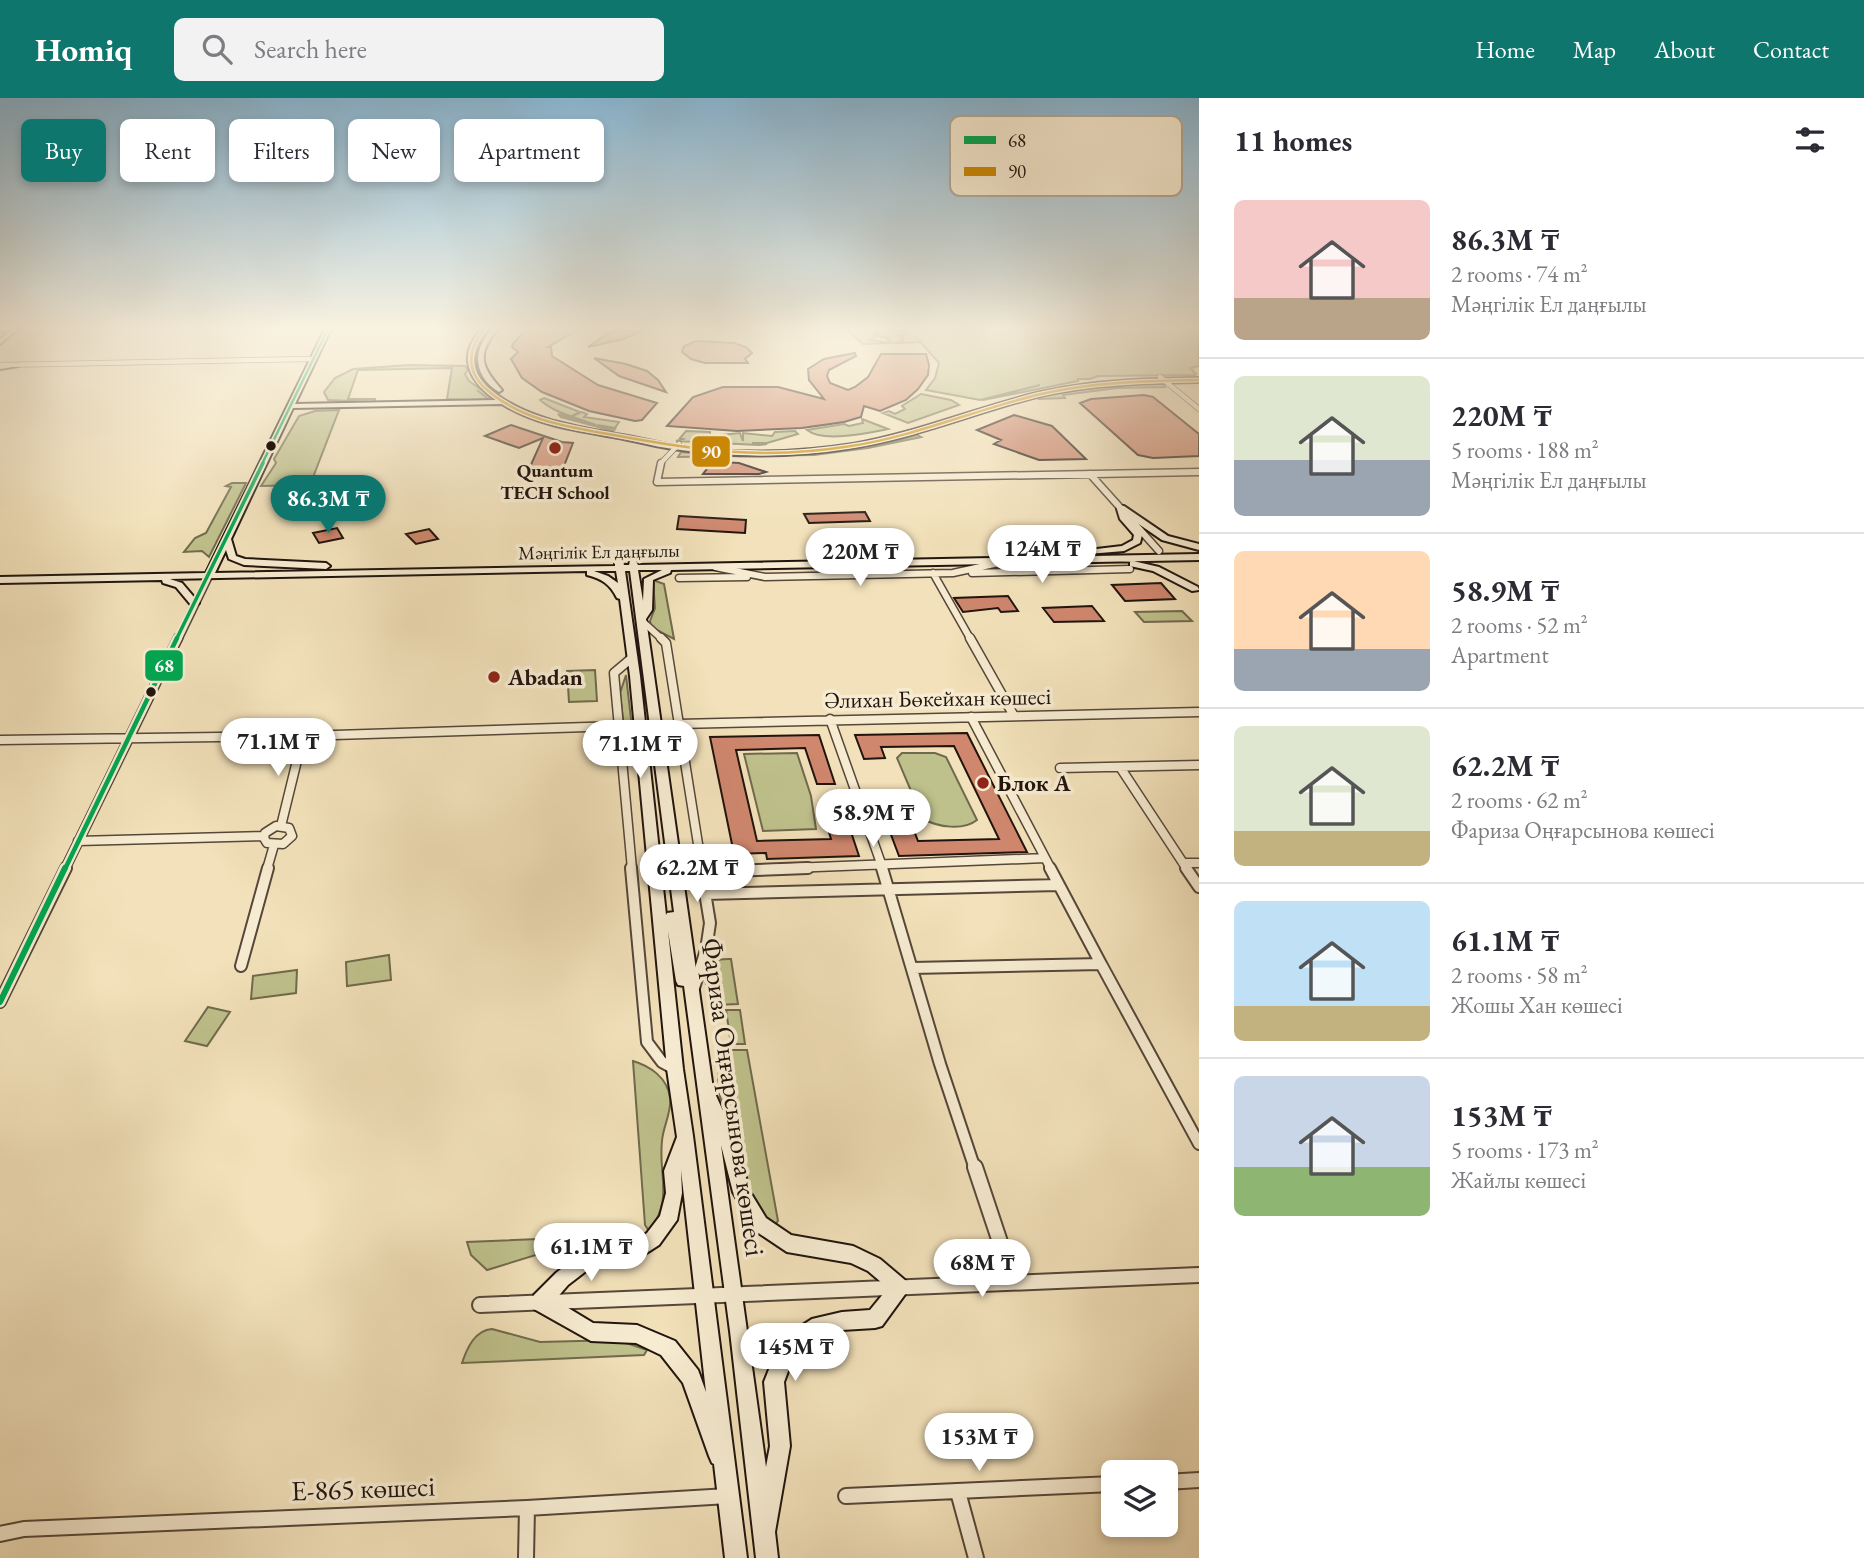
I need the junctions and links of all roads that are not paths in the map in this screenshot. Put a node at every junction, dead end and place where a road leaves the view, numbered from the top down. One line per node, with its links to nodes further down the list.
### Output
1 (296, 397): 11 (street)
2 (296, 397): 11 (street)
3 (304, 397): 10 (street)
4 (499, 397): 9 (street)
5 (510, 397): 8 (street)
6 (1032, 397): 15 (street)
7 (1184, 397): 12 (street)
8 (514, 400): 9 (street); 13 (street)
9 (505, 402): 10 (street); 13 (street)
10 (358, 405): 11 (street); 14 (street)
11 (292, 406): 14 (street)
12 (1199, 409)
13 (606, 434): 15 (street)
14 (276, 437): 19 (street)
15 (678, 446): 17 (street)
16 (1199, 472): 17 (street)
17 (1090, 474): 18 (street)
18 (1121, 508): 20 (street); 21 (street); 22 (street)
19 (227, 537): 27 (street); 32 (street)
20 (1199, 548): 22 (street, Мәңгілік Ел даңғылы)
21 (1091, 552): 22 (street, Мәңгілік Ел даңғылы); 26 (street, Мәңгілік Ел даңғылы)
22 (1163, 555): 23 (street, Мәңгілік Ел даңғылы); 24 (street, Мәңгілік Ел даңғылы); 40 (street)
23 (1199, 557)
24 (1046, 560): 25 (street, Мәңгілік Ел даңғылы); 40 (street)
25 (1006, 561): 28 (street, Мәңгілік Ел даңғылы); 33 (street); 35 (street)
26 (626, 565): 27 (street, Мәңгілік Ел даңғылы); 28 (street, Мәңгілік Ел даңғылы); 30 (street, Мәңгілік Ел даңғылы); 41 (street, Фариза Оңғарсынова көшесі); 43 (street, Фариза Оңғарсынова көшесі)
27 (330, 566): 32 (street, Мәңгілік Ел даңғылы)
28 (710, 567): 37 (street); 43 (main road)
29 (1130, 569): 33 (street)
30 (541, 570): 32 (street, Мәңгілік Ел даңғылы); 41 (street)
31 (0, 572): 32 (main road, Мәңгілік Ел даңғылы)
32 (211, 572): 36 (street, Мәңгілік Ел даңғылы); 42 (street)
33 (1002, 572): 35 (street)
34 (933, 573): 35 (street); 37 (street); 47 (street)
35 (953, 573)
36 (153, 577): 39 (street, Мәңгілік Ел даңғылы); 42 (main road)
37 (765, 577): 38 (street)
38 (679, 578)
39 (0, 580)
40 (1197, 592)
41 (625, 600): 44 (street, Фариза Оңғарсынова көшесі)
42 (194, 603): 53 (street)
43 (641, 619): 50 (street); 58 (street, Фариза Оңғарсынова көшесі)
44 (633, 657): 45 (street, Фариза Оңғарсынова көшесі); 51 (street)
45 (638, 700): 58 (street); 62 (street, Фариза Оңғарсынова көшесі)
46 (1199, 712): 47 (street, Әлихан Бөкейхан көшесі)
47 (1014, 716): 48 (street, Әлихан Бөкейхан көшесі)
48 (971, 717): 49 (street, Әлихан Бөкейхан көшесі); 64 (street)
49 (830, 719): 50 (street, Әлихан Бөкейхан көшесі); 67 (street)
50 (679, 724): 68 (street)
51 (619, 726): 52 (street); 78 (street)
52 (303, 736): 53 (street); 59 (street)
53 (128, 737): 54 (street); 61 (street)
54 (0, 740)
55 (1199, 765): 56 (street)
56 (1120, 766): 57 (street); 65 (street)
57 (1060, 768)
58 (665, 797): 76 (street, Фариза Оңғарсынова көшесі)
59 (281, 826): 60 (street); 63 (street)
60 (264, 836): 61 (street); 63 (street)
61 (78, 841): 77 (street)
62 (652, 842): 76 (street); 78 (street, Фариза Оңғарсынова көшесі)
63 (274, 845): 74 (street)
64 (1045, 859): 67 (street); 69 (street)
65 (1183, 863): 66 (street); 70 (street)
66 (1199, 863)
67 (881, 864): 68 (street); 71 (street)
68 (702, 872): 72 (street)
69 (1059, 884): 71 (street); 73 (street)
70 (1199, 887)
71 (888, 890): 72 (street); 75 (street)
72 (705, 894): 76 (street)
73 (1101, 964): 75 (street); 81 (street)
74 (241, 966)
75 (912, 968): 83 (street)
76 (692, 996): 79 (street, Фариза Оңғарсынова көшесі)
77 (0, 1002)
78 (675, 1069): 80 (street, Фариза Оңғарсынова көшесі)
79 (703, 1081): 84 (street); 85 (street, Фариза Оңғарсынова көшесі)
80 (685, 1136): 86 (street, Фариза Оңғарсынова көшесі); 87 (street)
81 (1199, 1143)
82 (1199, 1275): 83 (street)
83 (1013, 1280): 84 (street)
84 (900, 1287): 85 (street); 98 (street)
85 (733, 1294): 86 (street); 98 (street, Фариза Оңғарсынова көшесі)
86 (705, 1295): 87 (street); 89 (street, Фариза Оңғарсынова көшесі)
87 (541, 1302): 88 (street); 89 (street)
88 (480, 1305)
89 (726, 1471): 94 (street, Фариза Оңғарсынова көшесі)
90 (1199, 1480): 91 (street)
91 (1178, 1481)
92 (1101, 1486): 93 (street)
93 (958, 1492): 95 (street); 102 (street)
94 (729, 1496): 96 (street, Е-865 көшесі); 100 (street, Фариза Оңғарсынова көшесі)
95 (846, 1496)
96 (527, 1508): 97 (street, Е-865 көшесі); 99 (street)
97 (0, 1534)
98 (764, 1537): 101 (street, Фариза Оңғарсынова көшесі)
99 (526, 1558)
100 (736, 1558)
101 (767, 1558)
102 (976, 1558)

